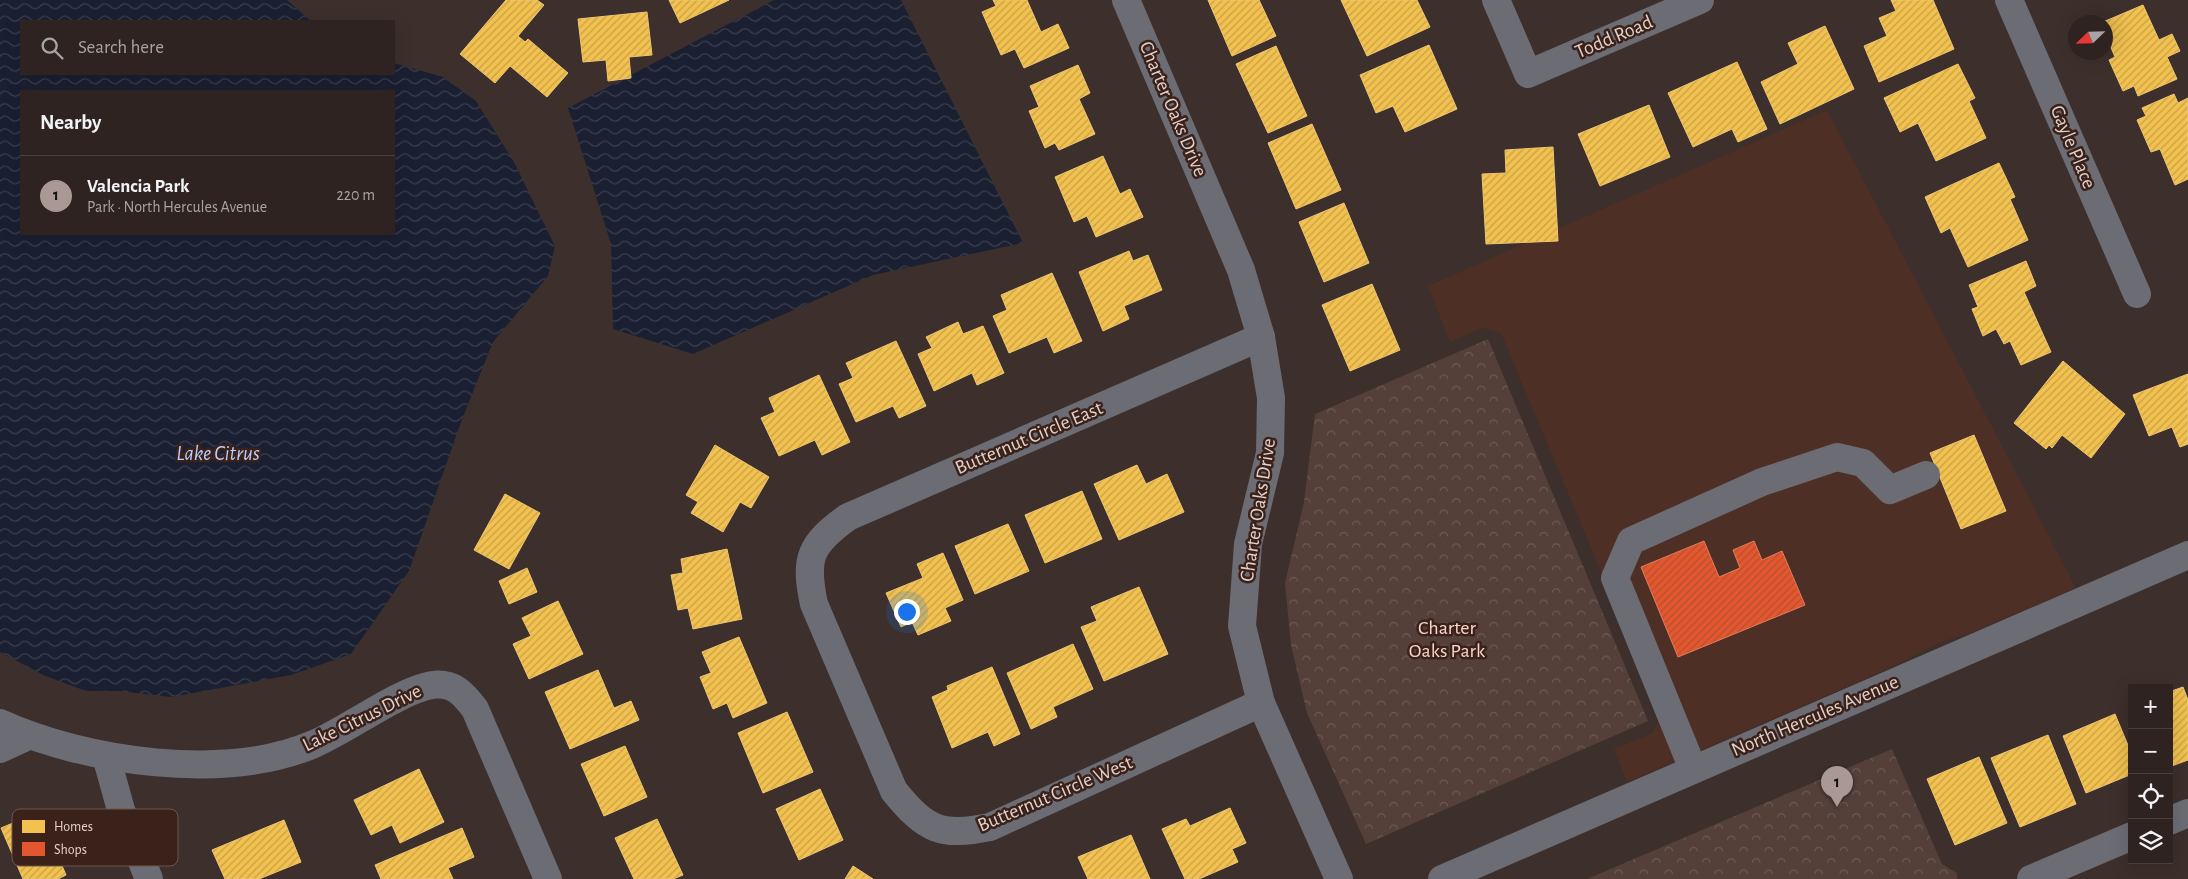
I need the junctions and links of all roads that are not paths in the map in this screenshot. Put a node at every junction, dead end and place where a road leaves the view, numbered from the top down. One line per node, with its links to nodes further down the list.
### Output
1 (1126, 0): 6 (street, Charter Oaks Drive)
2 (1496, 0): 3 (street, Todd Road)
3 (1700, 0)
4 (2009, 0): 5 (street, Gayle Place)
5 (2137, 294)
6 (1262, 338): 9 (street, Butternut Circle East); 10 (street, Charter Oaks Drive)
7 (1926, 475): 15 (street)
8 (2188, 556): 15 (street, North Hercules Avenue)
9 (811, 558): 10 (street, Butternut Circle West)
10 (1261, 703): 23 (street, Charter Oaks Drive)
11 (0, 723): 12 (street, Lake Citrus Drive)
12 (28, 736): 13 (street); 14 (street, Lake Citrus Drive)
13 (0, 749)
14 (106, 756): 16 (street); 22 (street, Lake Citrus Drive)
15 (1694, 769): 24 (street, North Hercules Avenue)
16 (121, 809)
17 (2188, 813): 18 (street)
18 (2173, 819)
19 (2128, 838): 25 (street)
20 (144, 866): 21 (street)
21 (149, 879)
22 (548, 879)
23 (1339, 879)
24 (1442, 879)
25 (2031, 879)

